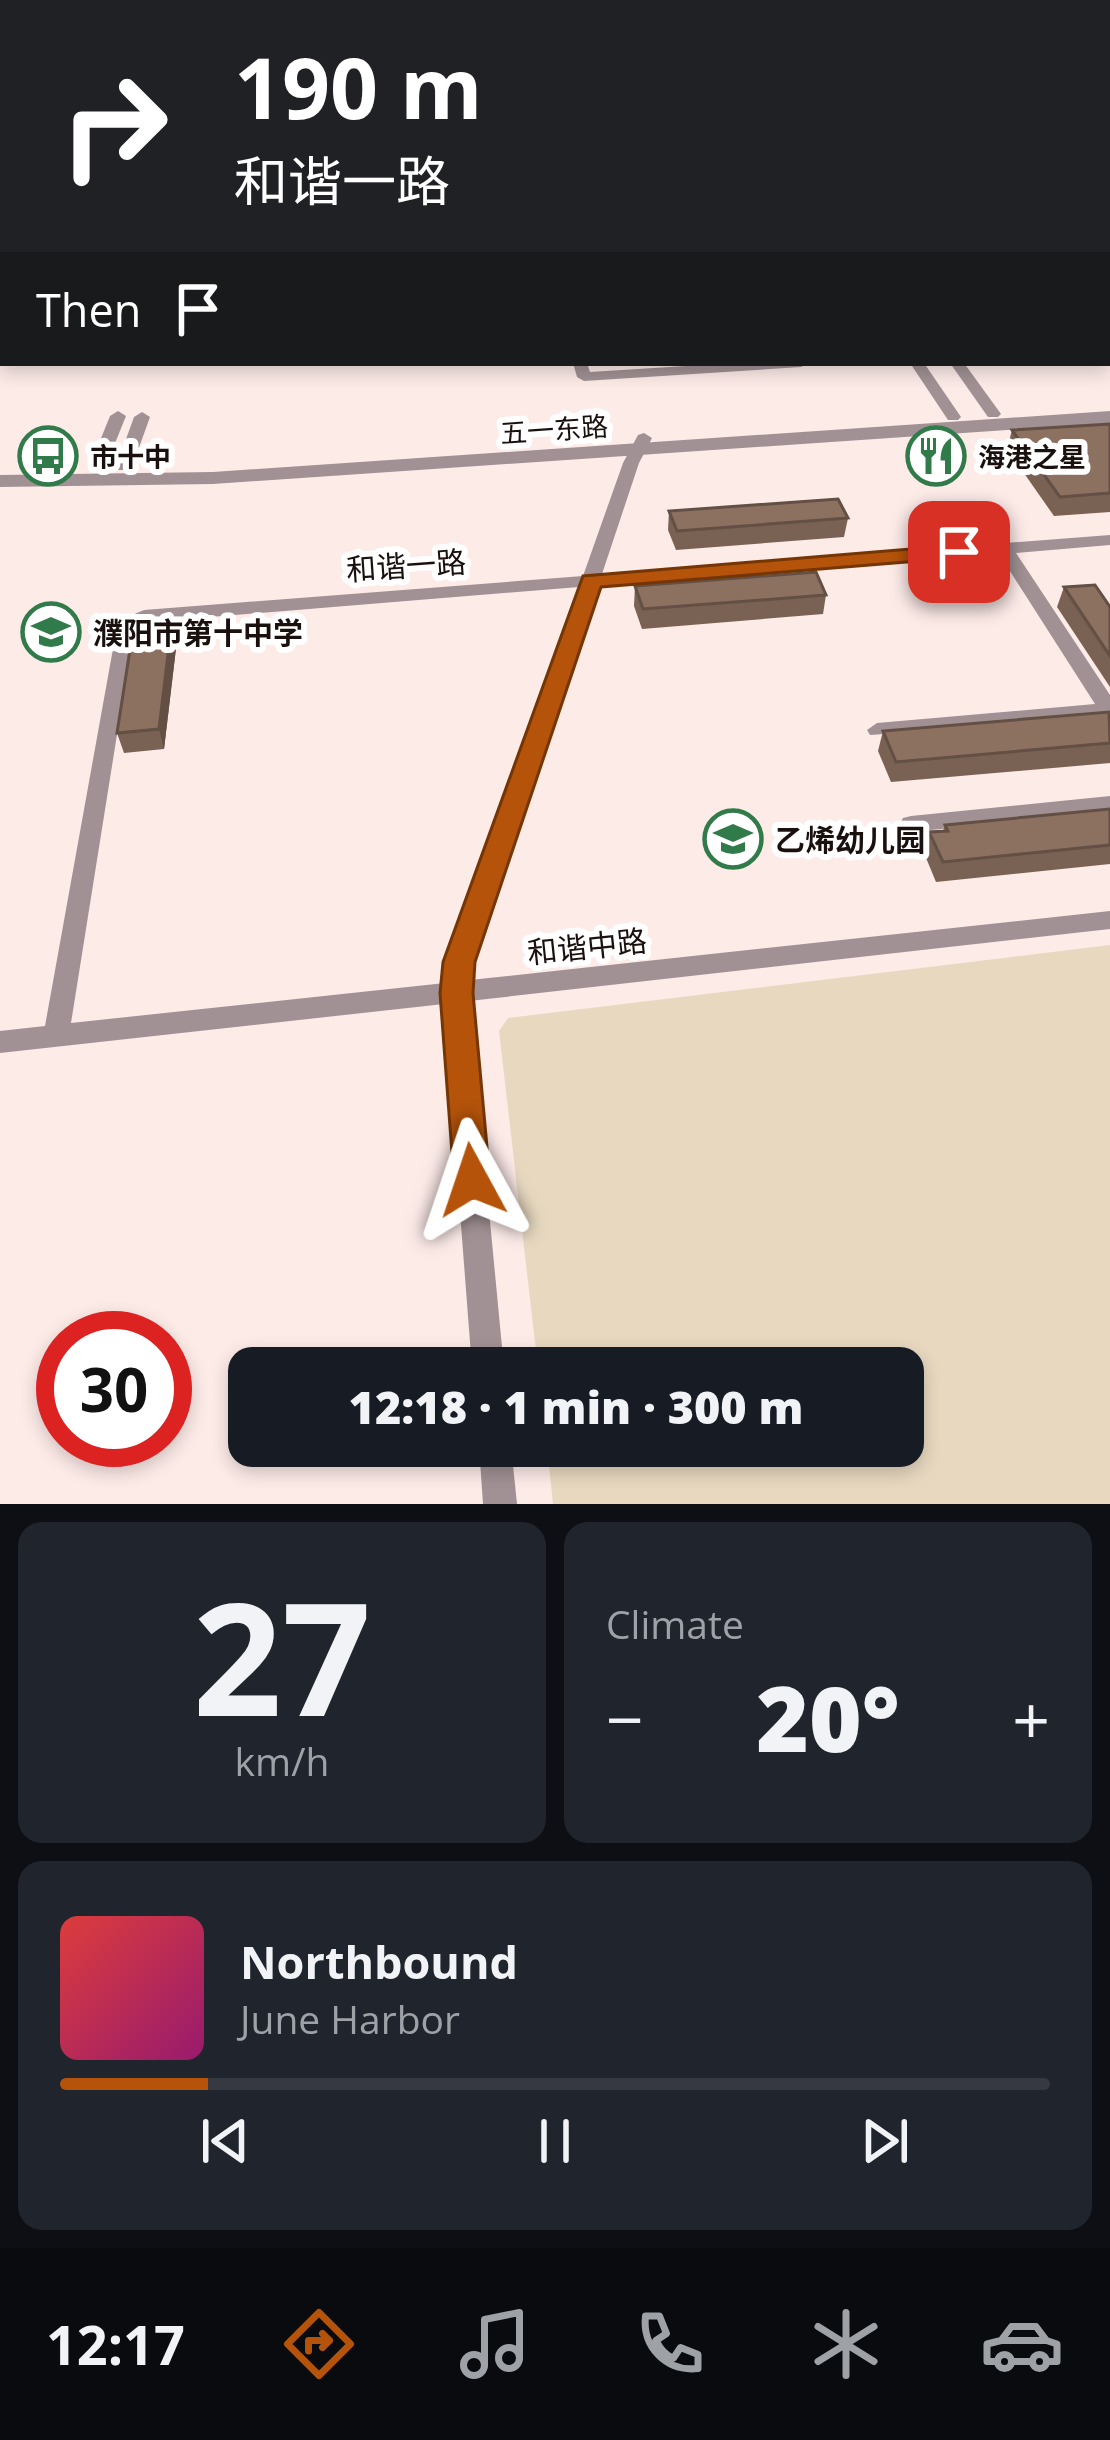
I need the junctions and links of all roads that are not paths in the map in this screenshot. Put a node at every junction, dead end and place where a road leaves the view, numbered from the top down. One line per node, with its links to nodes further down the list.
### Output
1 (581, 366): 2 (street)
2 (754, 366)
3 (919, 366): 9 (street)
4 (959, 366): 6 (street)
5 (1110, 406): 6 (street, 五一东路)
6 (994, 414): 9 (street, 五一东路)
7 (118, 416): 14 (street)
8 (142, 417): 13 (street)
9 (953, 417): 11 (street, 五一东路)
10 (1110, 417): 11 (street, 五一东路)
11 (641, 444): 13 (street, 五一东路); 15 (street, 五一东路); 18 (street)
12 (0, 467): 14 (street, 五一东路)
13 (124, 467): 14 (street, 五一东路)
14 (97, 468)
15 (0, 481)
16 (1110, 540): 17 (street, 和谐一路)
17 (1005, 549): 18 (street, 和谐一路); 19 (street)
18 (591, 581): 24 (street); 25 (street, 和谐一路)
19 (1110, 710): 20 (street)
20 (877, 730)
21 (1110, 803): 22 (street)
22 (911, 824)
23 (1110, 920): 24 (street, 和谐中路)
24 (456, 993): 25 (street, 和谐中路); 27 (street)
25 (56, 1036): 26 (street, 和谐中路)
26 (0, 1042)
27 (486, 1347)
28 (497, 1467): 29 (street)
29 (500, 1504)

